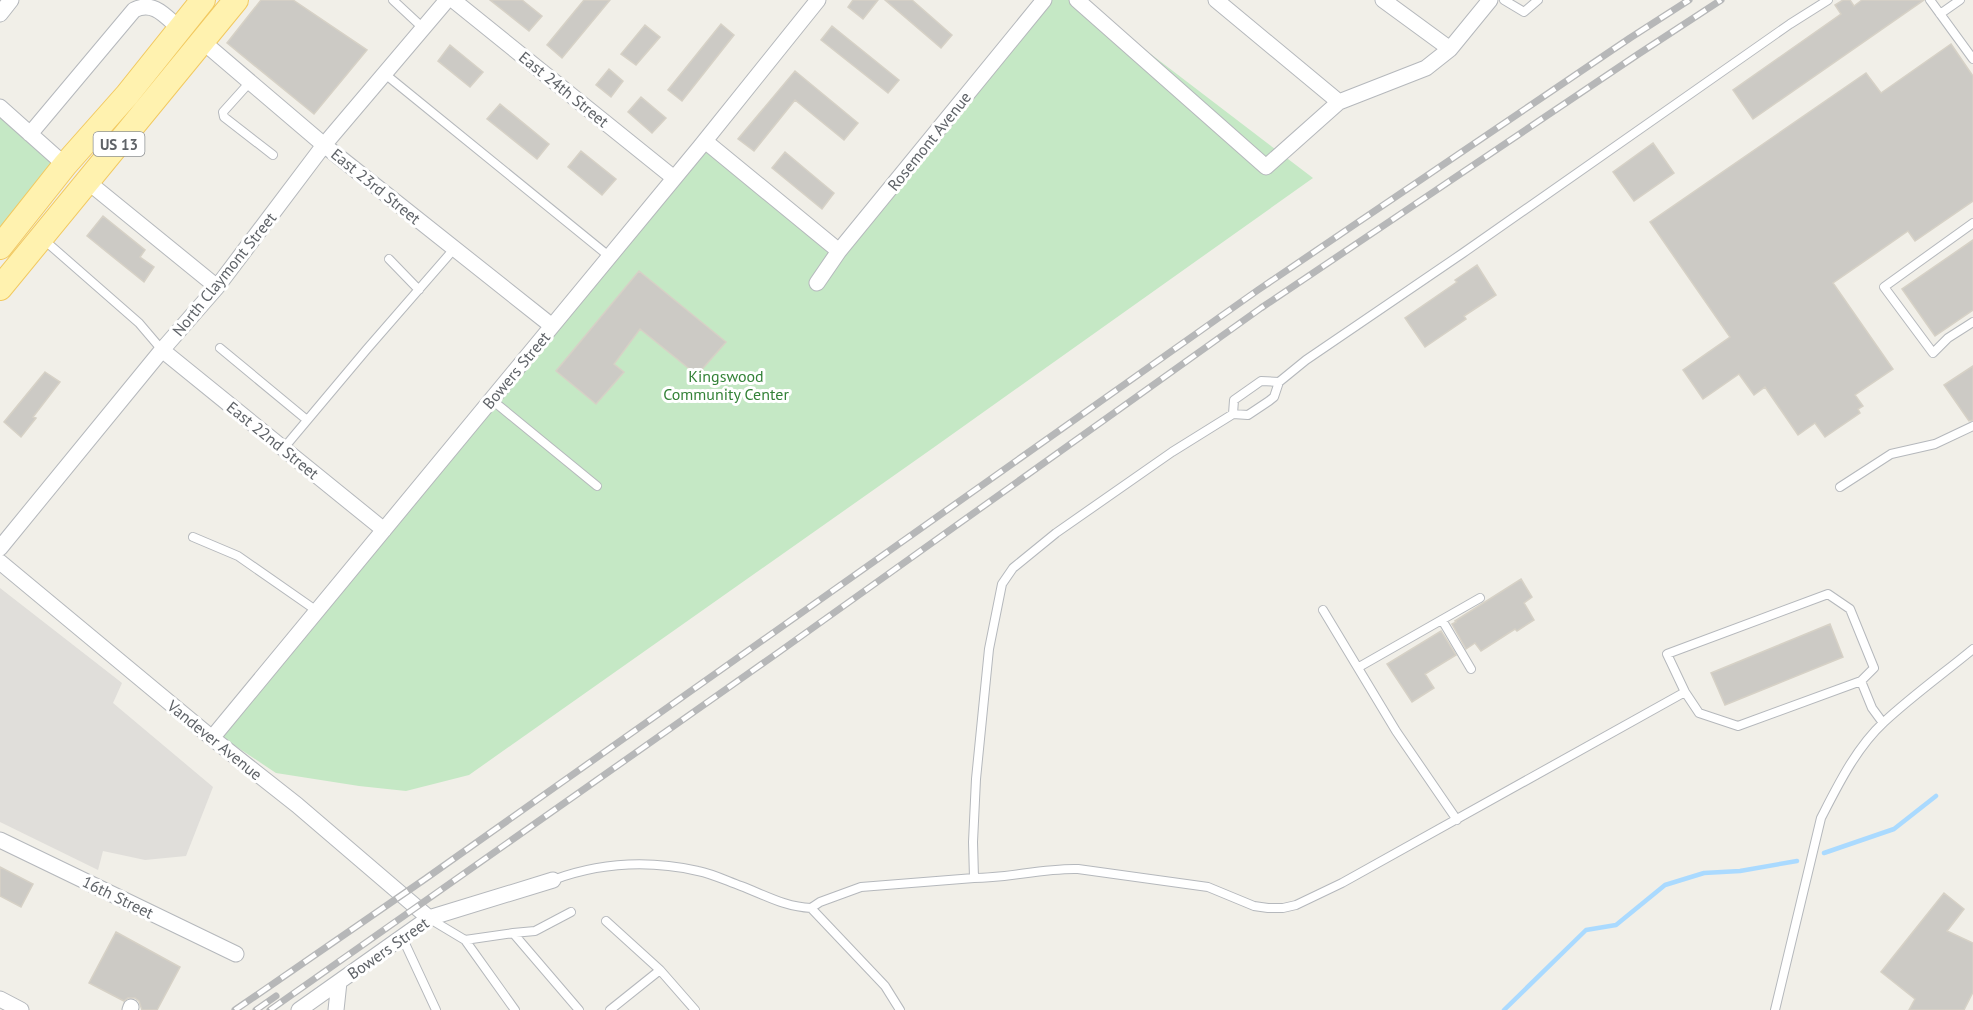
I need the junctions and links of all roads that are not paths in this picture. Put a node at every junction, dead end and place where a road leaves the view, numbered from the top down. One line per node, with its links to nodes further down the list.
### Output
1 (203, 0): 20 (main road, US 13)
2 (215, 0): 21 (main road)
3 (237, 0): 21 (main road, US 13)
4 (393, 0): 19 (lane)
5 (447, 0): 19 (street, North Claymont Street)
6 (453, 0): 33 (street, East 24th Street)
7 (818, 0): 29 (street, Bowers Street)
8 (1044, 0): 39 (street, Rosemont Avenue)
9 (1077, 0): 26 (street)
10 (1216, 0): 26 (street)
11 (1383, 0): 22 (street)
12 (1490, 0): 22 (street)
13 (1504, 0): 14 (lane)
14 (1538, 0)
15 (1828, 0): 51 (lane)
16 (1930, 0): 18 (lane)
17 (1960, 0): 18 (lane)
18 (1940, 14): 23 (lane)
19 (423, 28): 24 (street, North Claymont Street)
20 (180, 29): 28 (street); 32 (main road, US 13)
21 (202, 41): 25 (street, East 23rd Street); 34 (main road, US 13)
22 (1449, 49): 26 (street)
23 (1973, 59)
24 (385, 74): 30 (street, North Claymont Street); 40 (lane)
25 (250, 82): 30 (street, East 23rd Street); 31 (lane)
26 (1339, 102)
27 (0, 107): 28 (street)
28 (30, 134): 32 (street)
29 (705, 141): 33 (street, Bowers Street); 39 (street)
30 (324, 145): 38 (street, East 23rd Street); 44 (street, North Claymont Street)
31 (273, 155)
32 (65, 165): 36 (main road); 37 (main road, US 13)
33 (674, 178): 40 (street, Bowers Street)
34 (88, 182): 36 (main road, US 13); 44 (street)
35 (1973, 223): 47 (lane)
36 (37, 234): 42 (main road); 45 (main road, US 13); 50 (lane)
37 (0, 247)
38 (454, 249): 46 (lane); 48 (street, East 23rd Street)
39 (839, 251): 43 (street, Rosemont Avenue)
40 (610, 257): 48 (street, Bowers Street)
41 (388, 259): 46 (lane)
42 (0, 278)
43 (817, 284)
44 (217, 286): 50 (street, North Claymont Street)
45 (0, 288)
46 (419, 290): 54 (lane)
47 (1973, 322)
48 (552, 326): 52 (street, Bowers Street)
49 (220, 348): 54 (lane)
50 (162, 350): 56 (street, East 22nd Street); 61 (street, North Claymont Street)
51 (1279, 382): 53 (lane); 53 (lane)
52 (492, 400): 57 (lane); 59 (street, Bowers Street)
53 (1233, 414): 76 (lane)
54 (307, 420): 56 (lane)
55 (1973, 426): 58 (lane)
56 (283, 449): 59 (street, East 22nd Street)
57 (597, 486)
58 (1840, 487)
59 (384, 530): 65 (street, Bowers Street)
60 (193, 537): 65 (lane)
61 (0, 548)
62 (0, 562): 73 (street, Vandever Avenue)
63 (1480, 598): 66 (lane)
64 (1323, 610): 68 (lane)
65 (317, 611): 73 (street, Bowers Street)
66 (1442, 620): 68 (lane); 69 (lane)
67 (1973, 649): 72 (lane)
68 (1359, 667): 74 (lane)
69 (1471, 669)
70 (1861, 681): 71 (lane); 71 (lane); 72 (lane)
71 (1685, 692): 74 (lane)
72 (1883, 723): 98 (lane)
73 (212, 738): 80 (street, Vandever Avenue)
74 (1457, 820): 76 (lane)
75 (0, 840): 85 (street, 16th Street)
76 (974, 878): 78 (lane)
77 (553, 880): 78 (lane); 80 (street, Bowers Street)
78 (811, 908): 97 (lane)
79 (571, 912): 82 (lane)
80 (429, 918): 83 (street, Bowers Street); 84 (lane)
81 (606, 921): 86 (lane)
82 (513, 933): 84 (lane); 94 (lane)
83 (402, 937): 87 (street, Bowers Street); 92 (lane)
84 (465, 940): 93 (lane)
85 (236, 954)
86 (660, 970): 95 (lane); 96 (lane)
87 (339, 982): 90 (street, Bowers Street); 91 (street)
88 (0, 999): 89 (street)
89 (21, 1010)
90 (299, 1010)
91 (336, 1010)
92 (436, 1010)
93 (516, 1010)
94 (579, 1010)
95 (610, 1010)
96 (695, 1010)
97 (900, 1010)
98 (1775, 1010)

